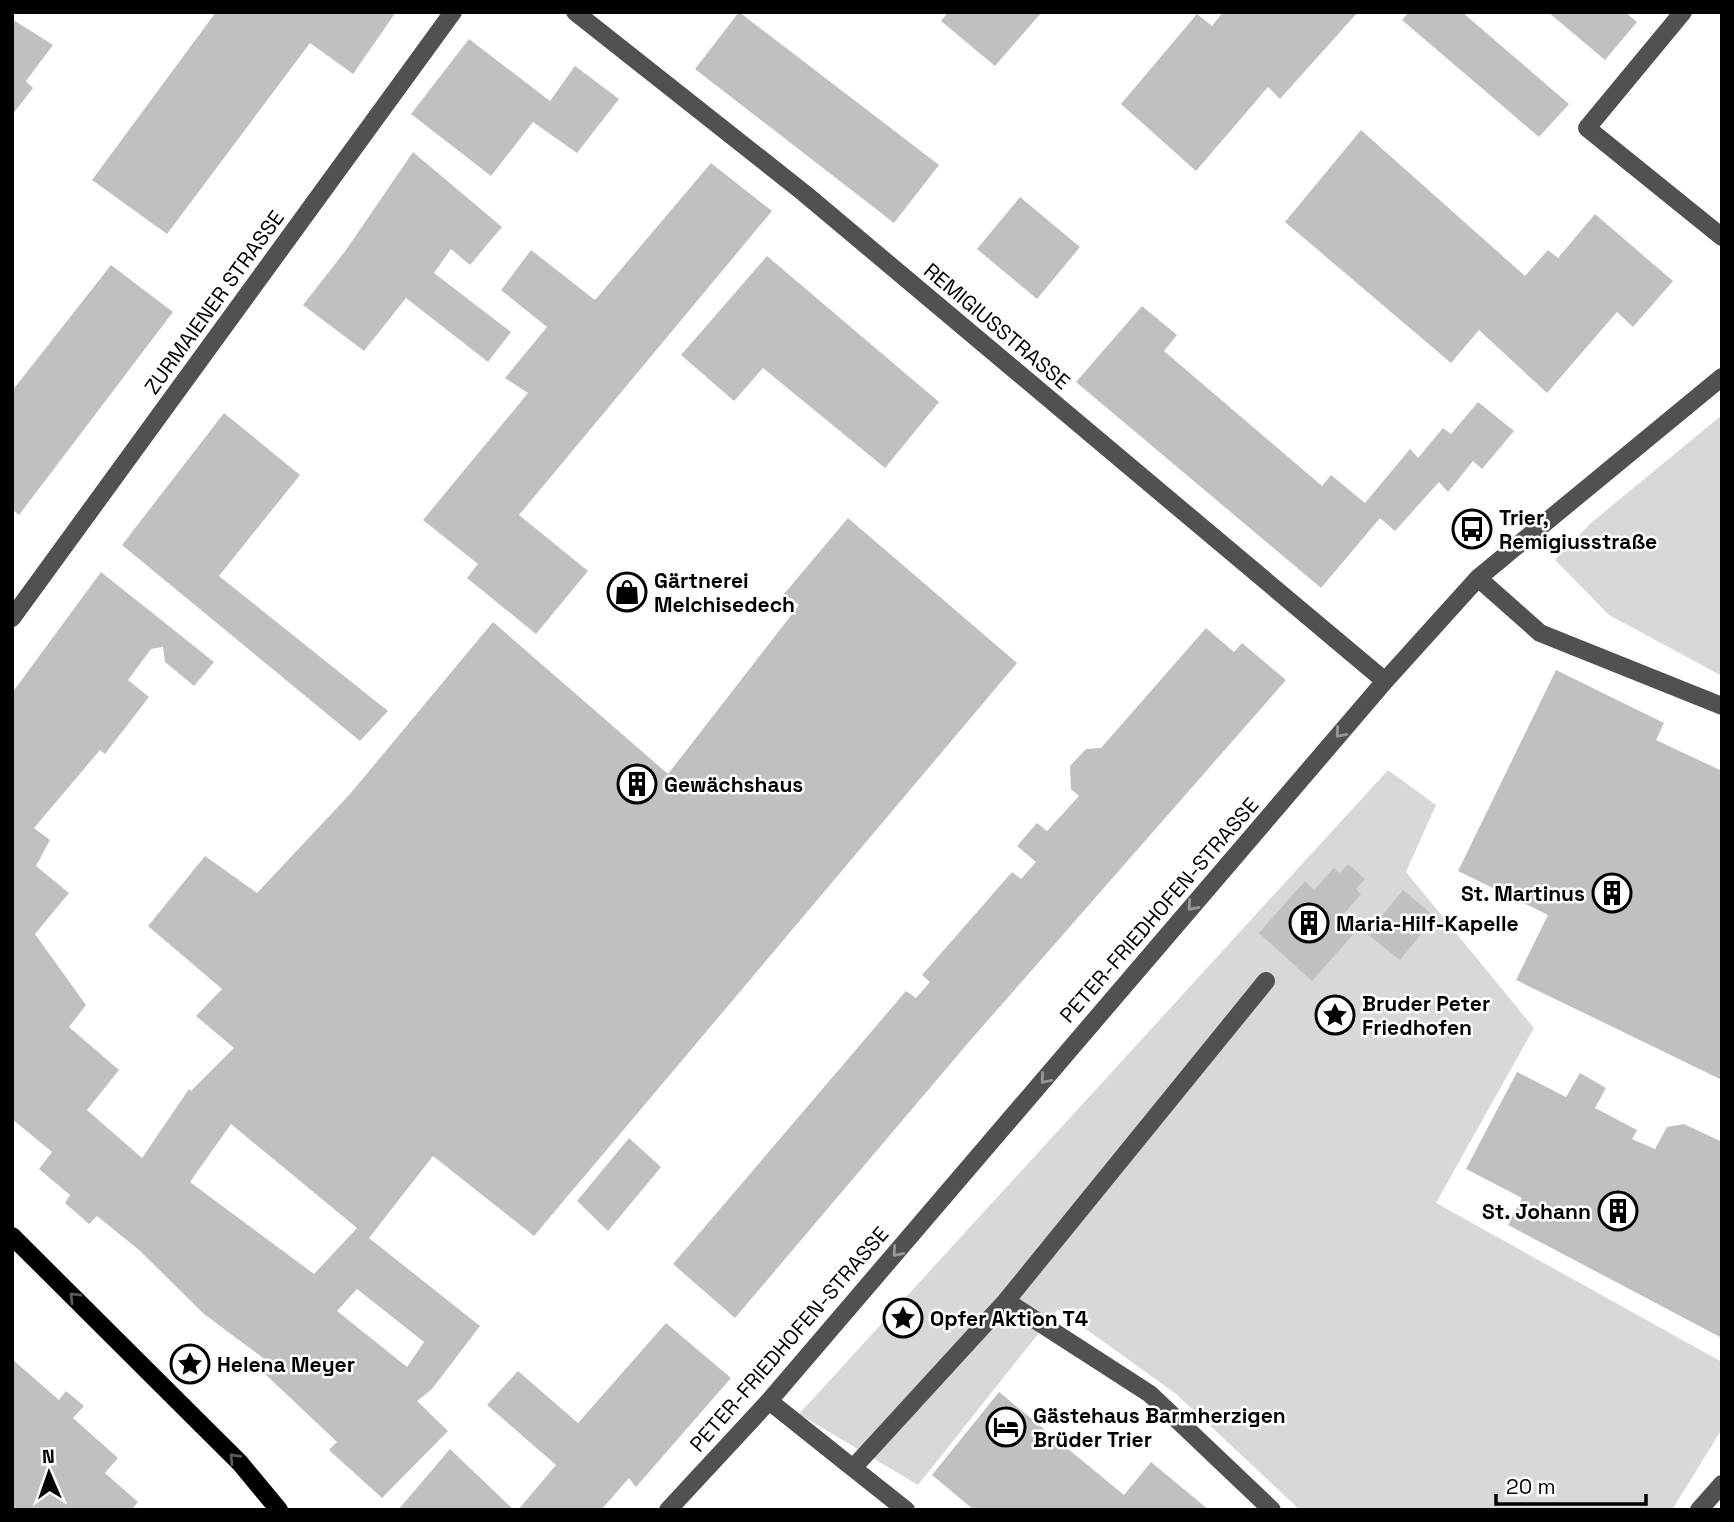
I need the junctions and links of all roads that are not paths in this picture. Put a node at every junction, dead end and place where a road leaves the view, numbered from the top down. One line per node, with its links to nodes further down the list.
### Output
1 (453, 12): 7 (street, ZURMAIENER STRASSE)
2 (575, 12): 8 (street, REMIGIUSSTRASSE)
3 (1684, 12): 4 (street)
4 (1722, 237)
5 (1722, 377): 6 (street, PETER-FRIEDHOFEN-STRASSE)
6 (1478, 578): 8 (street, PETER-FRIEDHOFEN-STRASSE); 9 (street)
7 (12, 618)
8 (1385, 681): 13 (street, PETER-FRIEDHOFEN-STRASSE, one-way to 13)
9 (1722, 706)
10 (1266, 981): 12 (street)
11 (12, 1236): 16 (main road, one-way to 11)
12 (1006, 1301): 14 (street); 19 (street)
13 (768, 1401): 14 (street); 17 (street, PETER-FRIEDHOFEN-STRASSE)
14 (853, 1468): 18 (street)
15 (1722, 1484): 20 (street)
16 (279, 1510)
17 (668, 1510)
18 (906, 1510)
19 (1272, 1510)
20 (1699, 1510)

